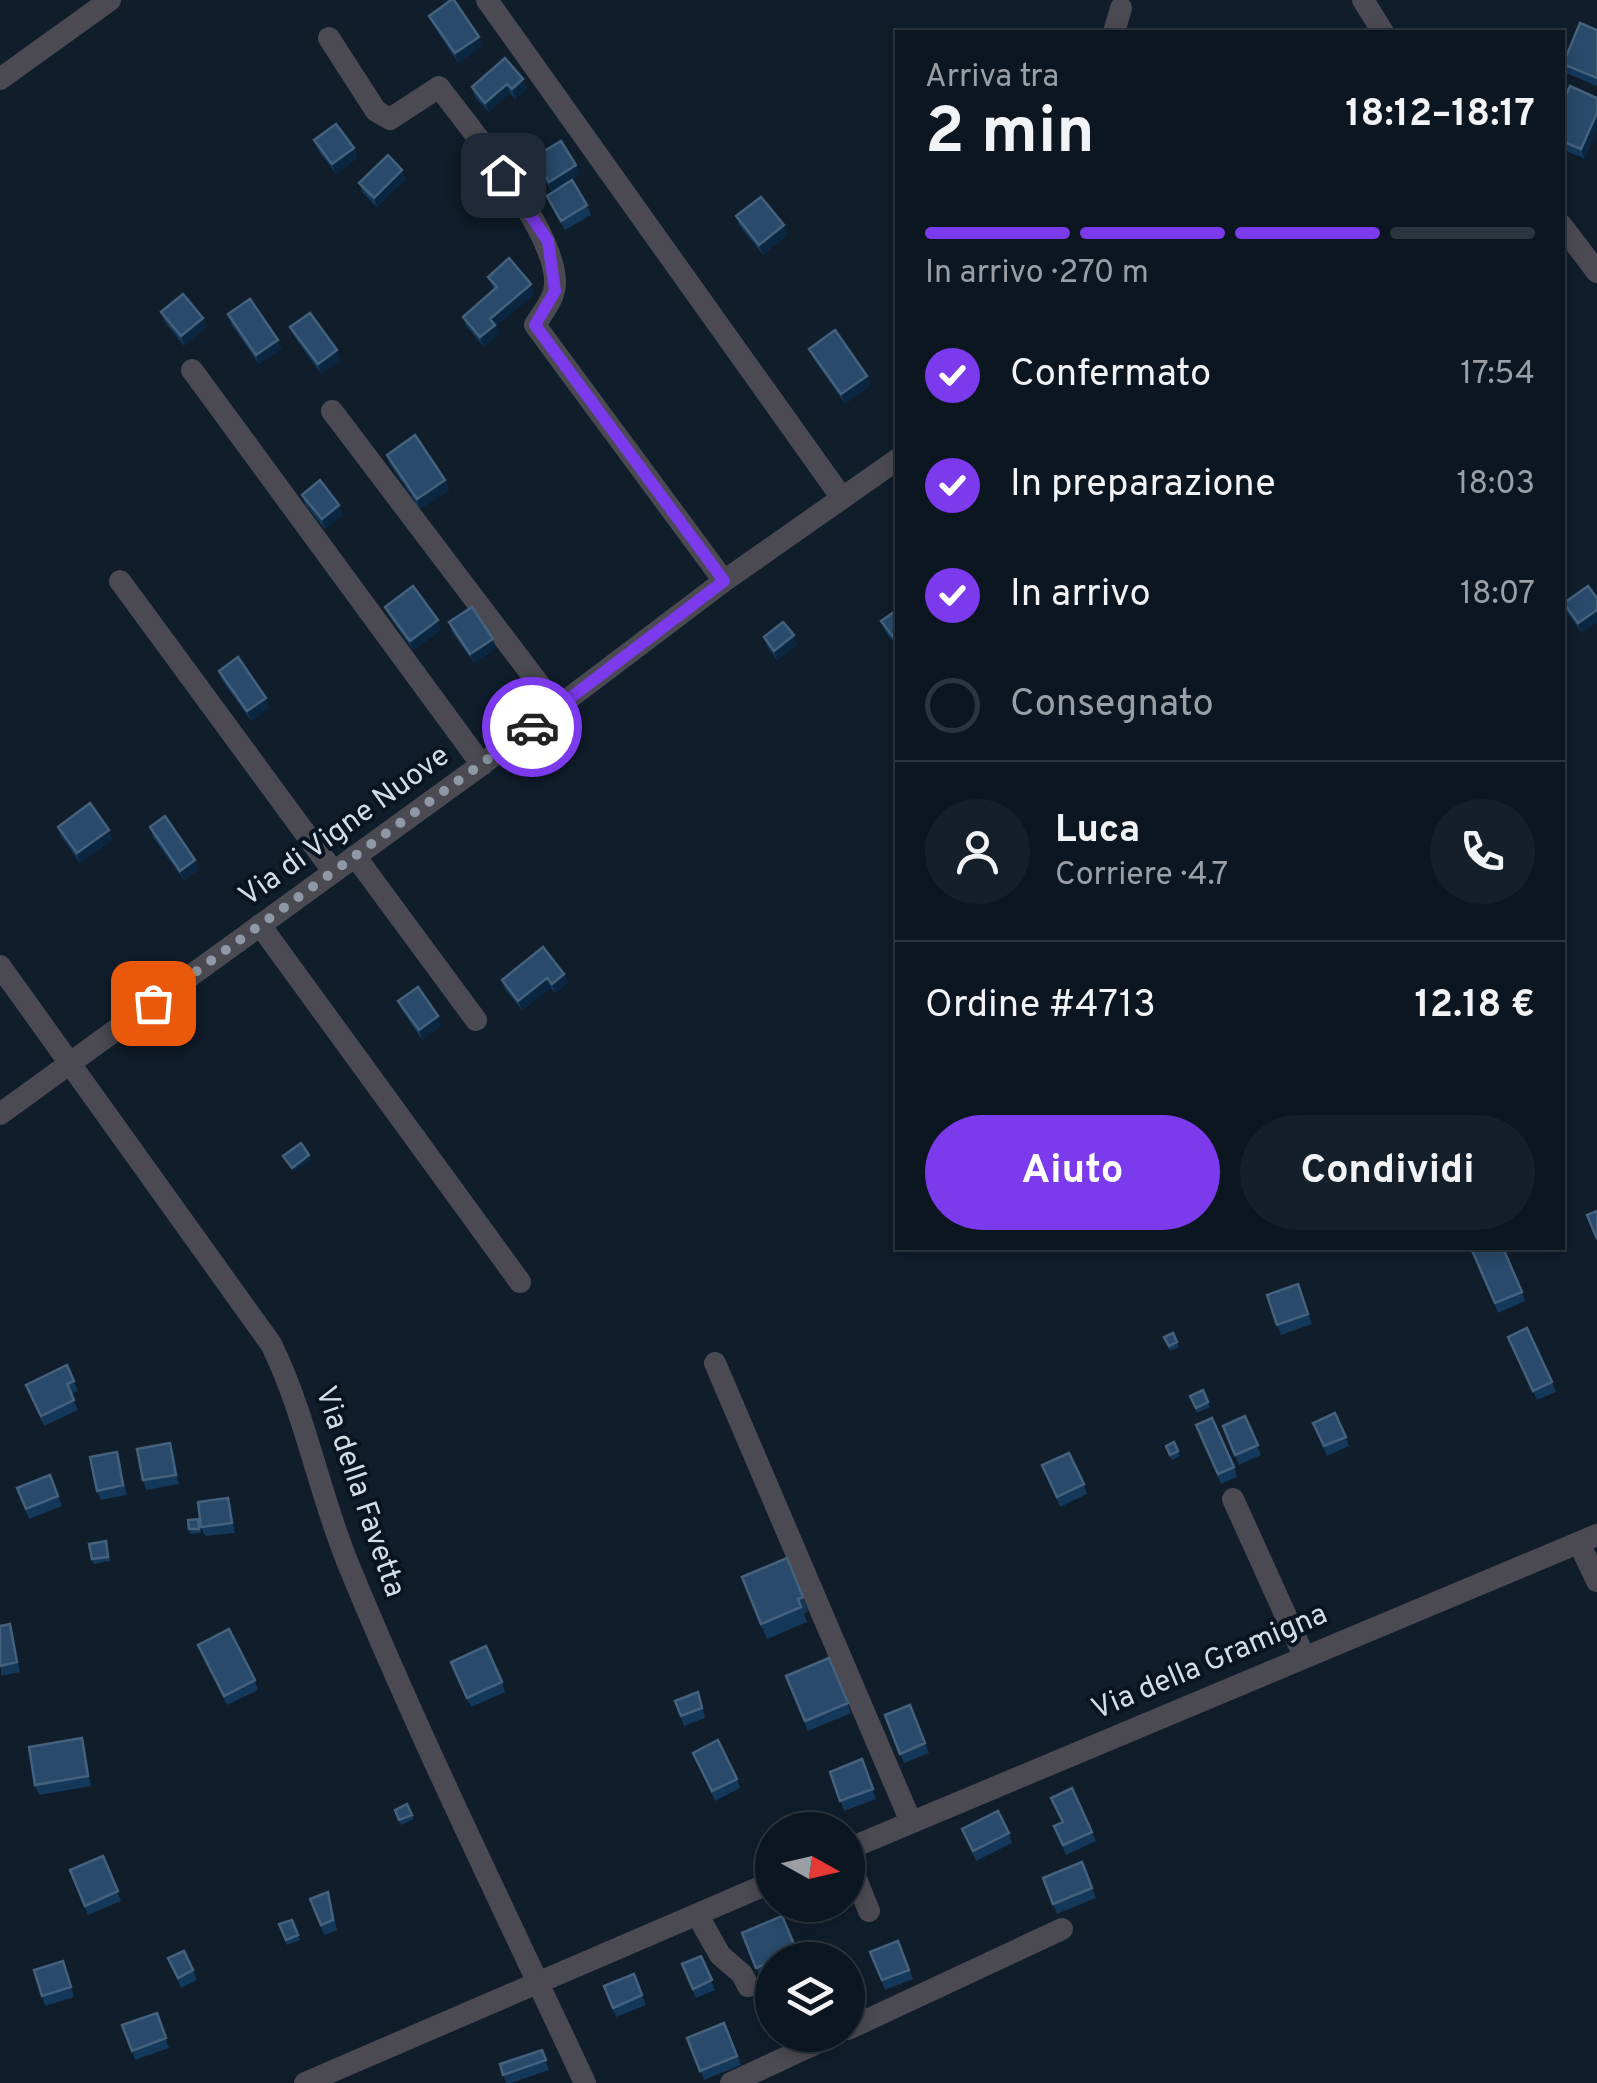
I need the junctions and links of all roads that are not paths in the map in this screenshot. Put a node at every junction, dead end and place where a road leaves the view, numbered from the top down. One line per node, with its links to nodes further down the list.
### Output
1 (110, 0): 8 (street)
2 (487, 0): 14 (street)
3 (1363, 0): 6 (street)
4 (1120, 8): 5 (street)
5 (1114, 30)
6 (1382, 30)
7 (328, 38): 16 (street)
8 (0, 79)
9 (1565, 230): 10 (street)
10 (1597, 272)
11 (192, 370): 18 (street)
12 (332, 411): 17 (street)
13 (895, 461): 14 (street, Via di Vigne Nuove)
14 (842, 498): 16 (street, Via di Vigne Nuove)
15 (120, 581): 20 (street)
16 (724, 581): 17 (street, Via di Vigne Nuove)
17 (557, 708): 18 (street, Via di Vigne Nuove)
18 (482, 764): 19 (street, Via di Vigne Nuove)
19 (355, 856): 20 (street, Via di Vigne Nuove); 23 (street)
20 (333, 871): 21 (street, Via di Vigne Nuove)
21 (260, 925): 24 (street, Via di Vigne Nuove); 26 (street)
22 (0, 966): 24 (street, Via della Favetta)
23 (476, 1020)
24 (68, 1064): 25 (street, Via di Vigne Nuove); 39 (street, Via della Favetta)
25 (0, 1114)
26 (520, 1282)
27 (715, 1364): 32 (street)
28 (1233, 1498): 31 (street)
29 (1588, 1539): 30 (street); 31 (street, Via della Gramigna)
30 (1597, 1581)
31 (1304, 1656): 32 (street, Via della Gramigna)
32 (911, 1822): 33 (street, Via della Gramigna)
33 (865, 1842)
34 (755, 1890): 37 (street)
35 (865, 1901): 36 (street)
36 (869, 1911)
37 (698, 1916): 39 (street); 40 (street)
38 (1062, 1929): 41 (street)
39 (540, 1985): 43 (street); 44 (street, Via della Favetta)
40 (748, 1986)
41 (865, 2021)
42 (798, 2052): 45 (street)
43 (305, 2083)
44 (585, 2083)
45 (731, 2083)

